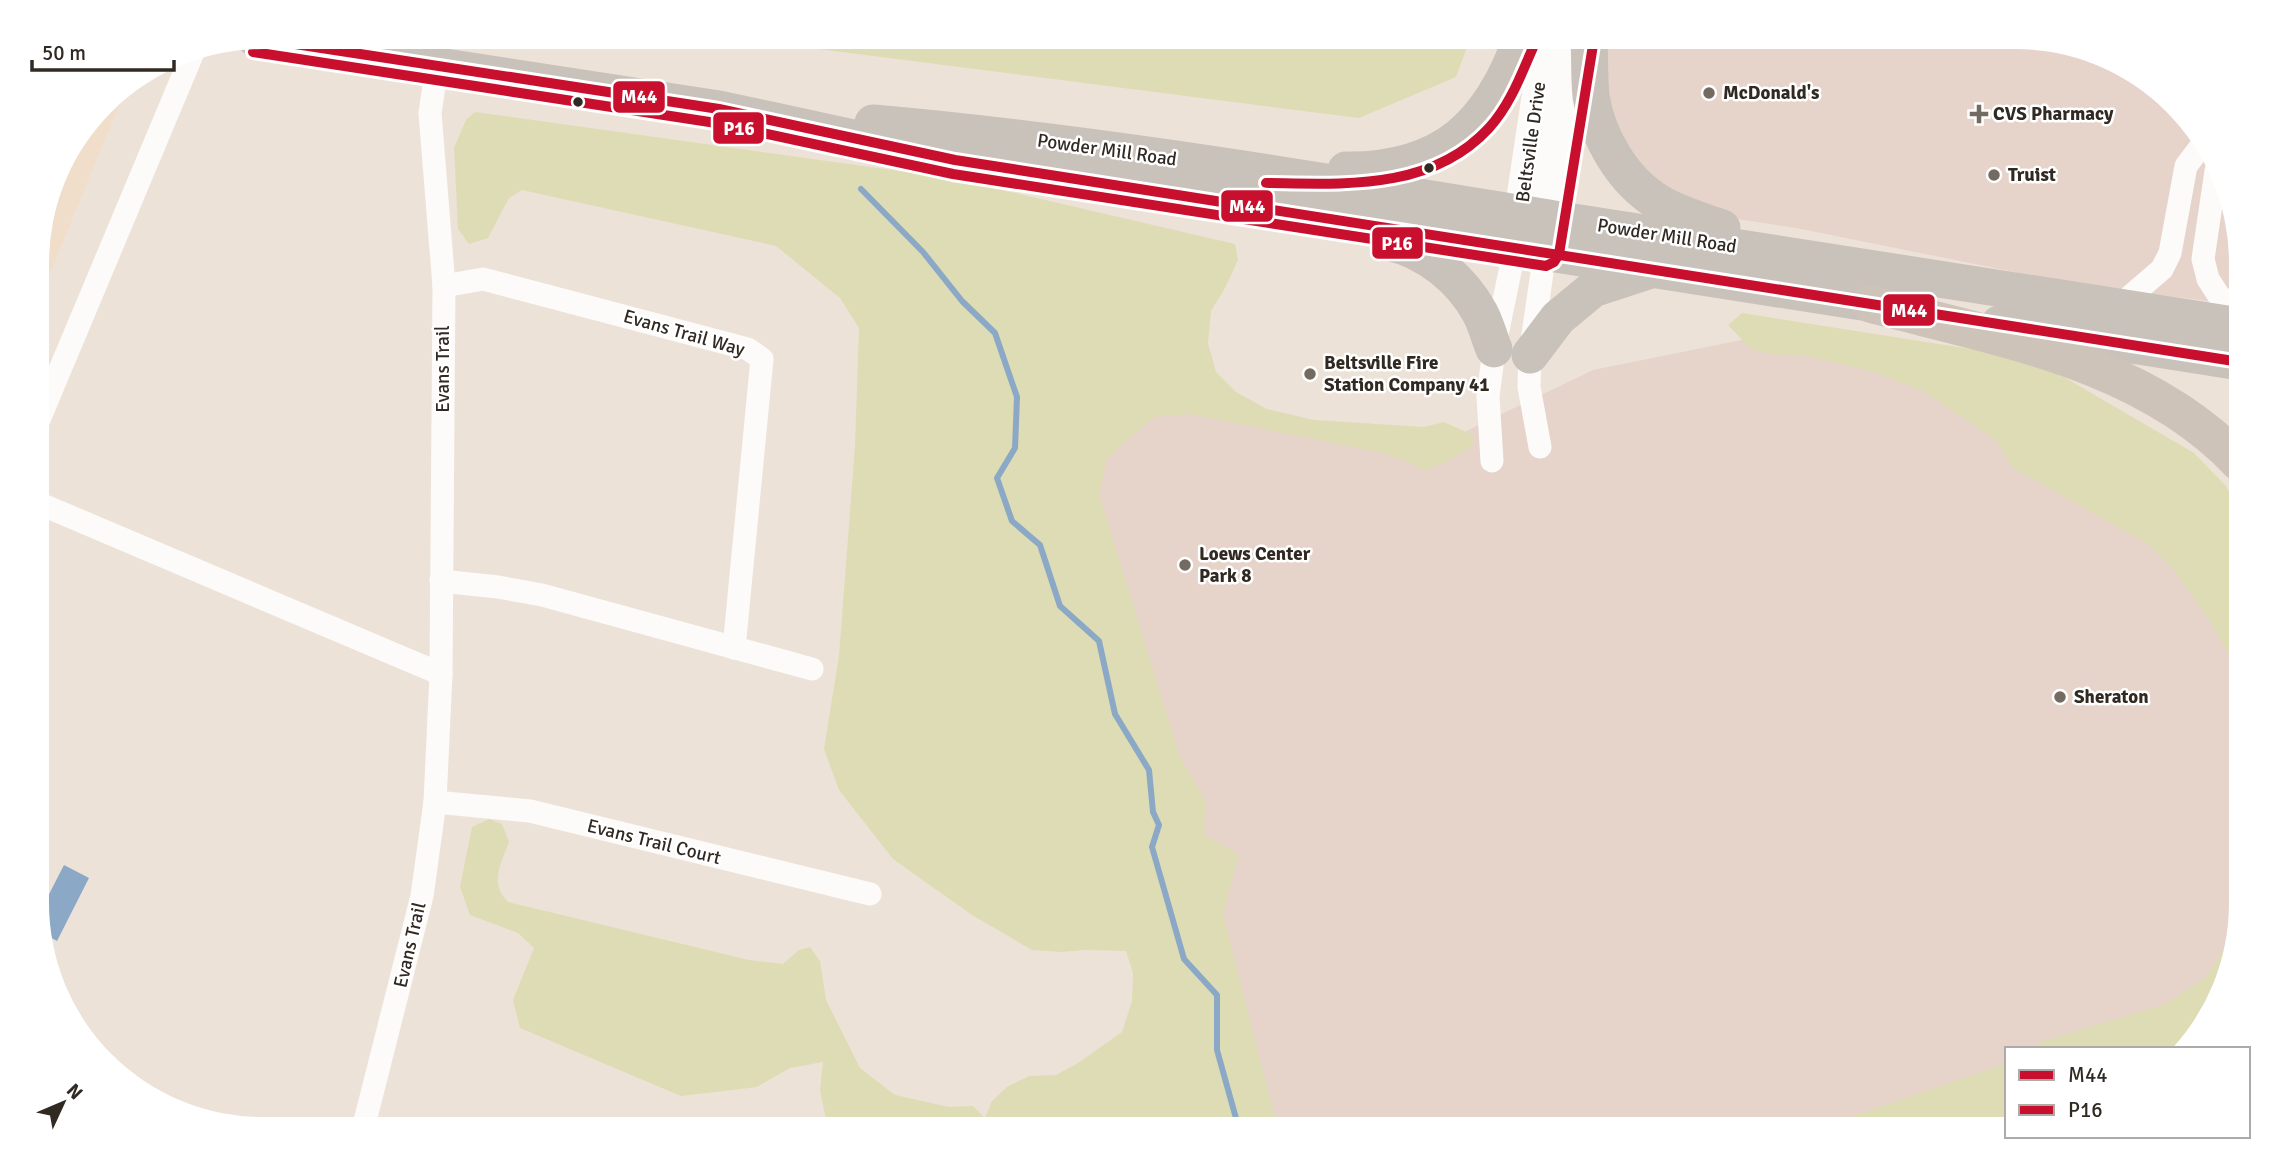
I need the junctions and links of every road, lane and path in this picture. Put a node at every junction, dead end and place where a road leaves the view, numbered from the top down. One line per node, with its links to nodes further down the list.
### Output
1 (410, 49): 6 (main road, Powder Mill Road)
2 (1517, 49): 10 (main road)
3 (1546, 49): 13 (street, Beltsville Drive)
4 (1577, 49): 13 (street, Beltsville Drive)
5 (1589, 49): 14 (main road)
6 (438, 51): 8 (main road, Powder Mill Road); 16 (street, Evans Trail)
7 (189, 62): 24 (street)
8 (719, 109): 10 (main road, Powder Mill Road); 12 (main road, Powder Mill Road)
9 (2197, 151): 19 (street)
10 (1249, 168): 13 (main road, Powder Mill Road)
11 (2214, 184): 18 (street)
12 (1241, 205): 13 (main road, Powder Mill Road); 21 (main road)
13 (1533, 233): 14 (main road, Powder Mill Road); 15 (main road, Powder Mill Road); 21 (street); 22 (street)
14 (1791, 255): 19 (main road, Powder Mill Road)
15 (1651, 270): 17 (main road, Powder Mill Road); 22 (main road)
16 (444, 286): 29 (street, Evans Trail); 30 (street, Evans Trail Way)
17 (1871, 304): 23 (main road, Powder Mill Road); 26 (highway)
18 (2229, 304)
19 (2119, 306): 20 (main road, Powder Mill Road)
20 (2229, 324)
21 (1494, 349): 27 (street)
22 (1530, 355): 25 (street)
23 (2229, 360)
24 (49, 396)
25 (1540, 446)
26 (2229, 453)
27 (1492, 461)
28 (49, 508): 32 (street)
29 (441, 581): 30 (street); 32 (street, Evans Trail)
30 (734, 648): 31 (street)
31 (812, 669)
32 (441, 674): 33 (street, Evans Trail)
33 (435, 802): 34 (street, Evans Trail Court); 35 (street, Evans Trail)
34 (870, 894)
35 (366, 1117)

